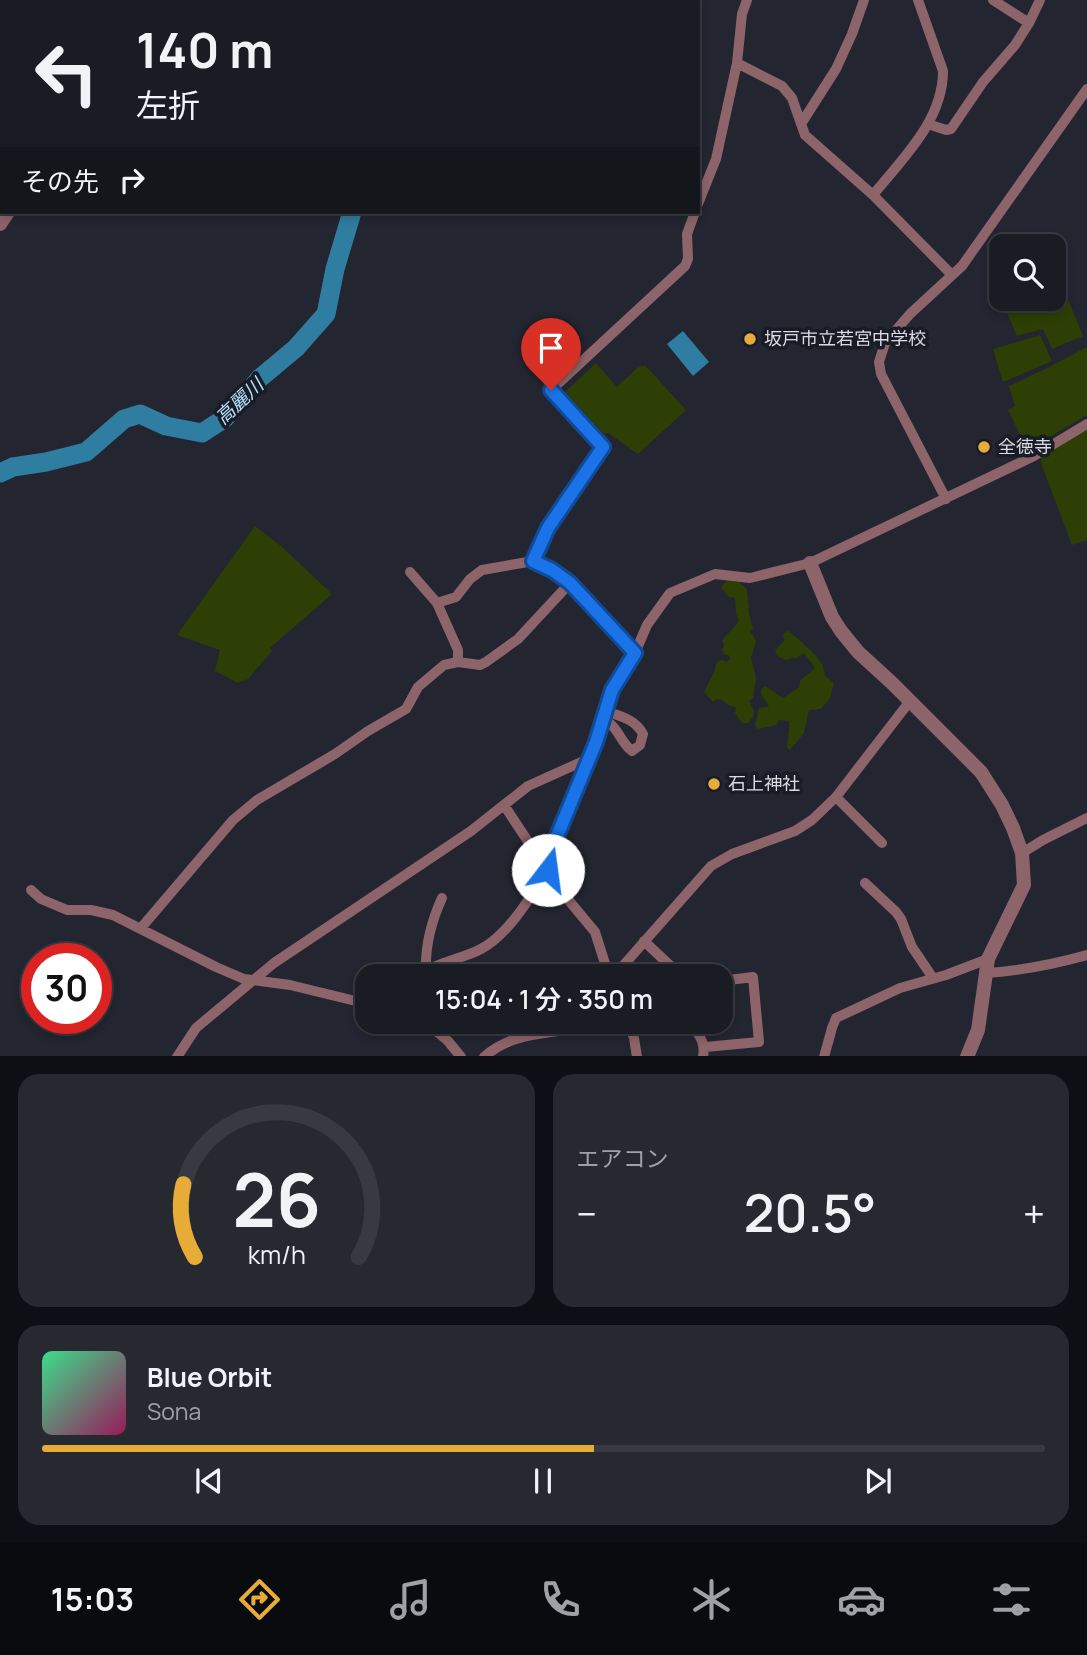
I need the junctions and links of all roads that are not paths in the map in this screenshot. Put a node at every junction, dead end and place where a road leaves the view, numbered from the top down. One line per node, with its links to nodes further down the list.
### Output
1 (747, 0): 7 (street)
2 (864, 0): 9 (street)
3 (918, 0): 10 (street)
4 (993, 0): 6 (street)
5 (1040, 0): 6 (street)
6 (1030, 23): 10 (street)
7 (737, 63): 9 (street); 12 (street)
8 (1087, 89): 14 (street)
9 (801, 124): 11 (street)
10 (928, 124): 11 (street)
11 (873, 195): 14 (street)
12 (700, 199)
13 (694, 214): 17 (street)
14 (952, 275): 16 (street)
15 (1087, 424): 16 (street)
16 (946, 499): 18 (street)
17 (533, 561): 20 (street); 21 (street)
18 (810, 563): 22 (street); 24 (street)
19 (410, 572): 21 (street)
20 (570, 583): 22 (street); 23 (street)
21 (437, 603): 23 (street)
22 (635, 653): 25 (street)
23 (458, 662): 36 (street)
24 (910, 701): 26 (street); 30 (street)
25 (588, 759): 27 (street); 31 (street)
26 (836, 796): 29 (street); 37 (street)
27 (504, 805): 31 (street); 47 (street)
28 (1087, 818): 30 (street)
29 (882, 843)
30 (1022, 853): 44 (street)
31 (548, 858): 32 (street)
32 (548, 870): 40 (street); 41 (street)
33 (864, 883): 45 (street)
34 (31, 890): 36 (street)
35 (442, 898): 39 (street)
36 (141, 928): 47 (street)
37 (644, 941): 42 (street); 43 (street)
38 (1087, 954): 44 (street)
39 (425, 964)
40 (439, 964)
41 (610, 964)
42 (625, 964)
43 (668, 964)
44 (987, 966): 45 (street); 59 (street)
45 (933, 978): 58 (street)
46 (733, 980): 53 (street)
47 (251, 981): 48 (street); 54 (street)
48 (355, 1001)
49 (440, 1034): 55 (street)
50 (536, 1034): 56 (street)
51 (632, 1034): 57 (street)
52 (699, 1034): 53 (street)
53 (704, 1052)
54 (177, 1056)
55 (461, 1056)
56 (484, 1056)
57 (637, 1056)
58 (824, 1056)
59 (967, 1056)

